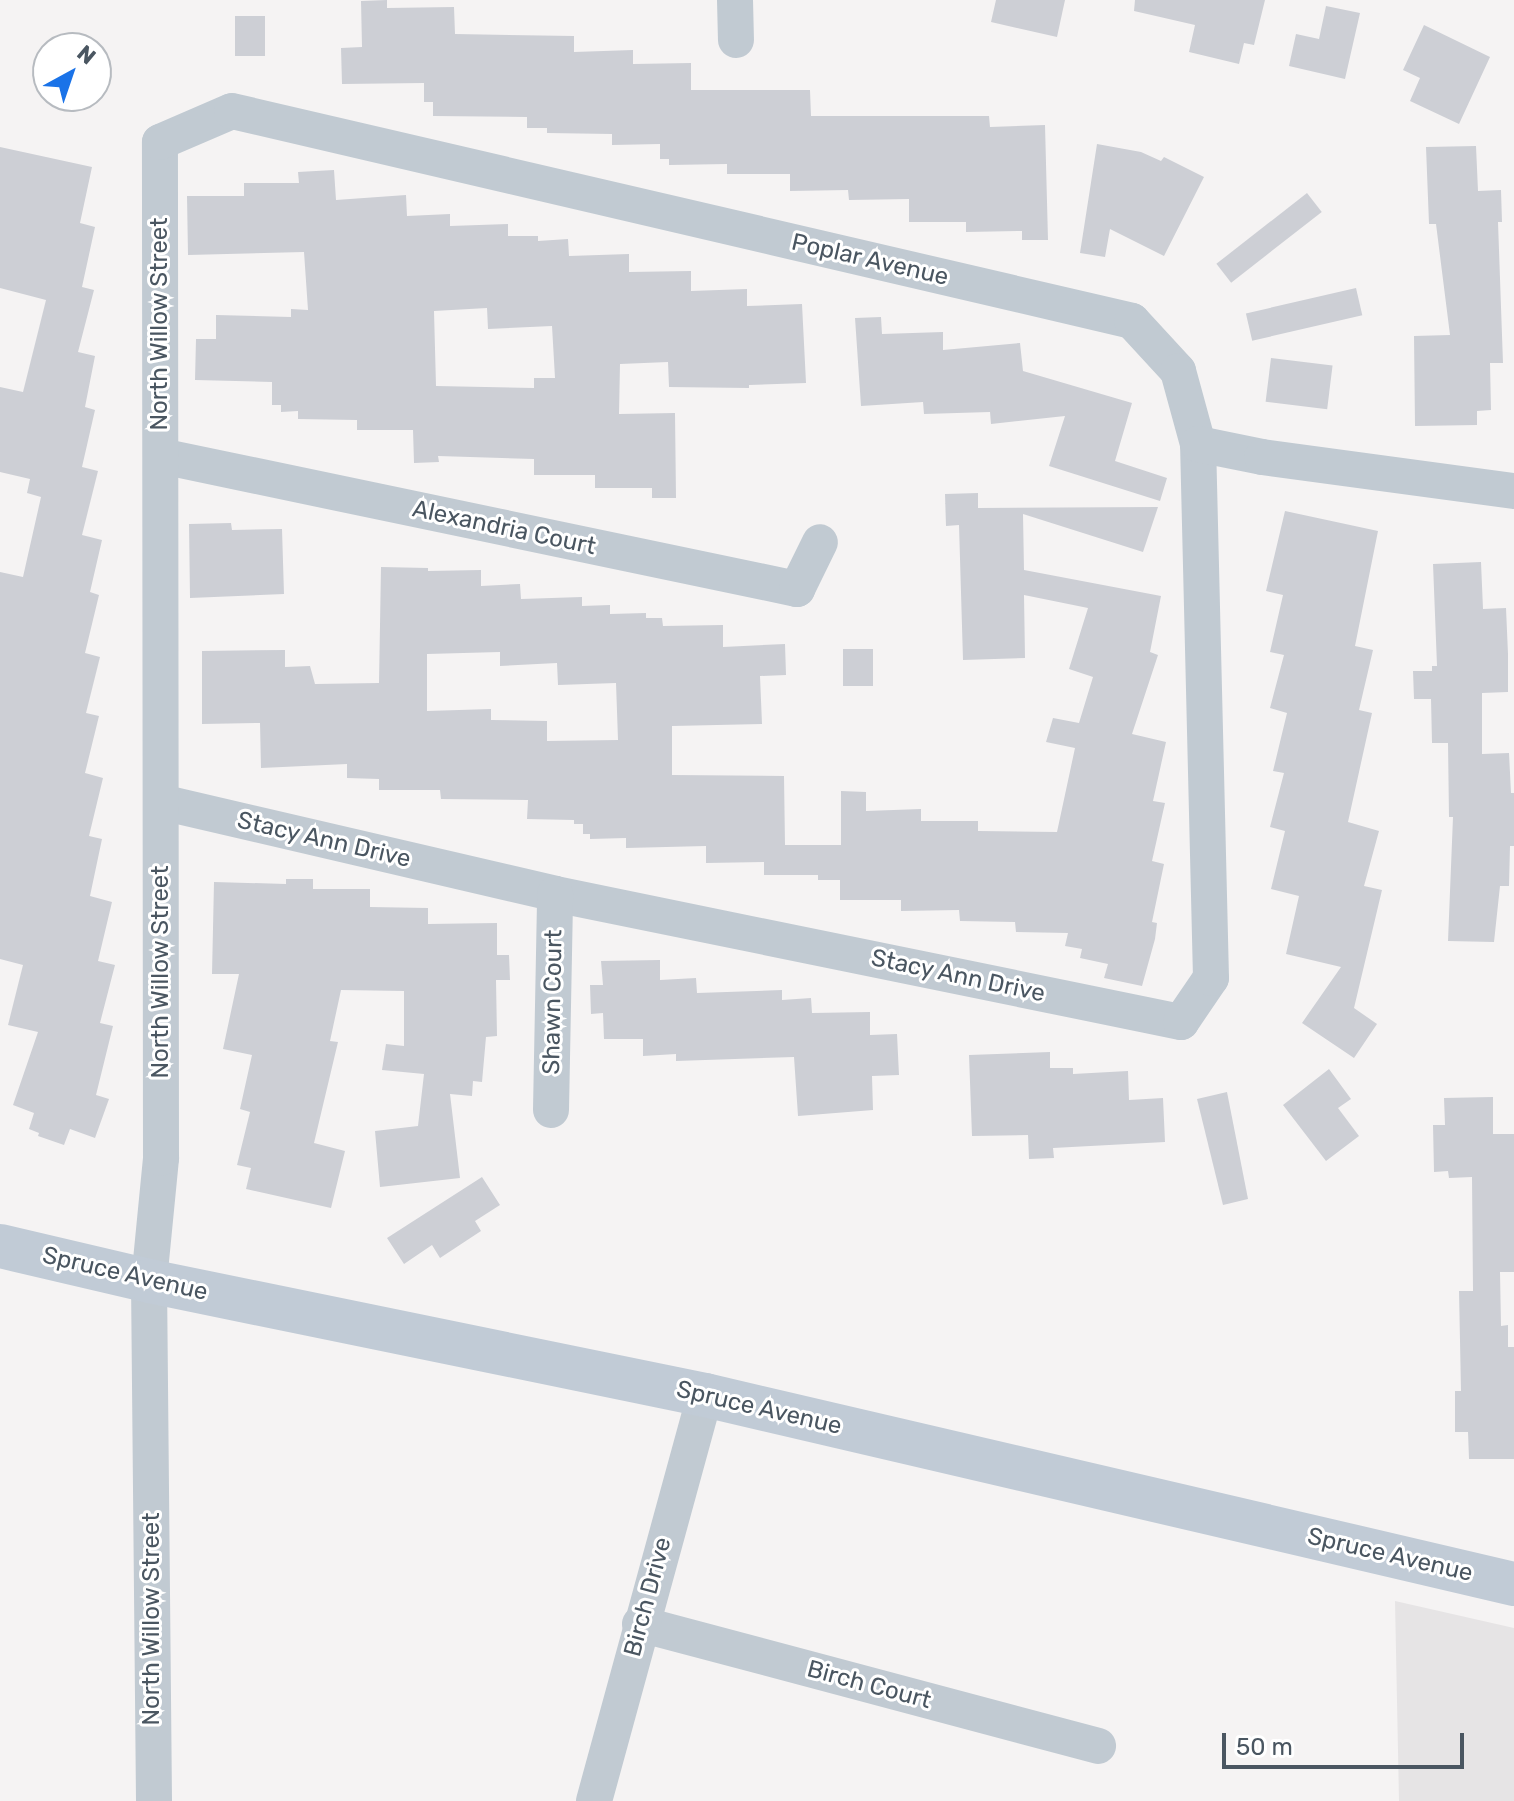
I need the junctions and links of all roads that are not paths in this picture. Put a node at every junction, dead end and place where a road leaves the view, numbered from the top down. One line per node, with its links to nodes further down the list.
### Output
1 (735, 0): 2 (street)
2 (736, 40)
3 (160, 142): 4 (street, Poplar Avenue); 5 (street, North Willow Street)
4 (1198, 444): 6 (street); 9 (street, Stacy Ann Drive)
5 (161, 456): 7 (street, Alexandria Court); 8 (street, North Willow Street)
6 (1514, 491)
7 (820, 542)
8 (161, 802): 9 (street, Stacy Ann Drive); 12 (street, North Willow Street)
9 (555, 894): 10 (street, Shawn Court)
10 (551, 1110)
11 (0, 1246): 12 (main road, Spruce Avenue)
12 (149, 1281): 13 (main road, Spruce Avenue); 17 (street, North Willow Street)
13 (705, 1395): 14 (main road, Spruce Avenue); 15 (street, Birch Drive)
14 (1514, 1584)
15 (640, 1624): 16 (street, Birch Court); 18 (street, Birch Drive)
16 (1098, 1746)
17 (154, 1801)
18 (594, 1801)

